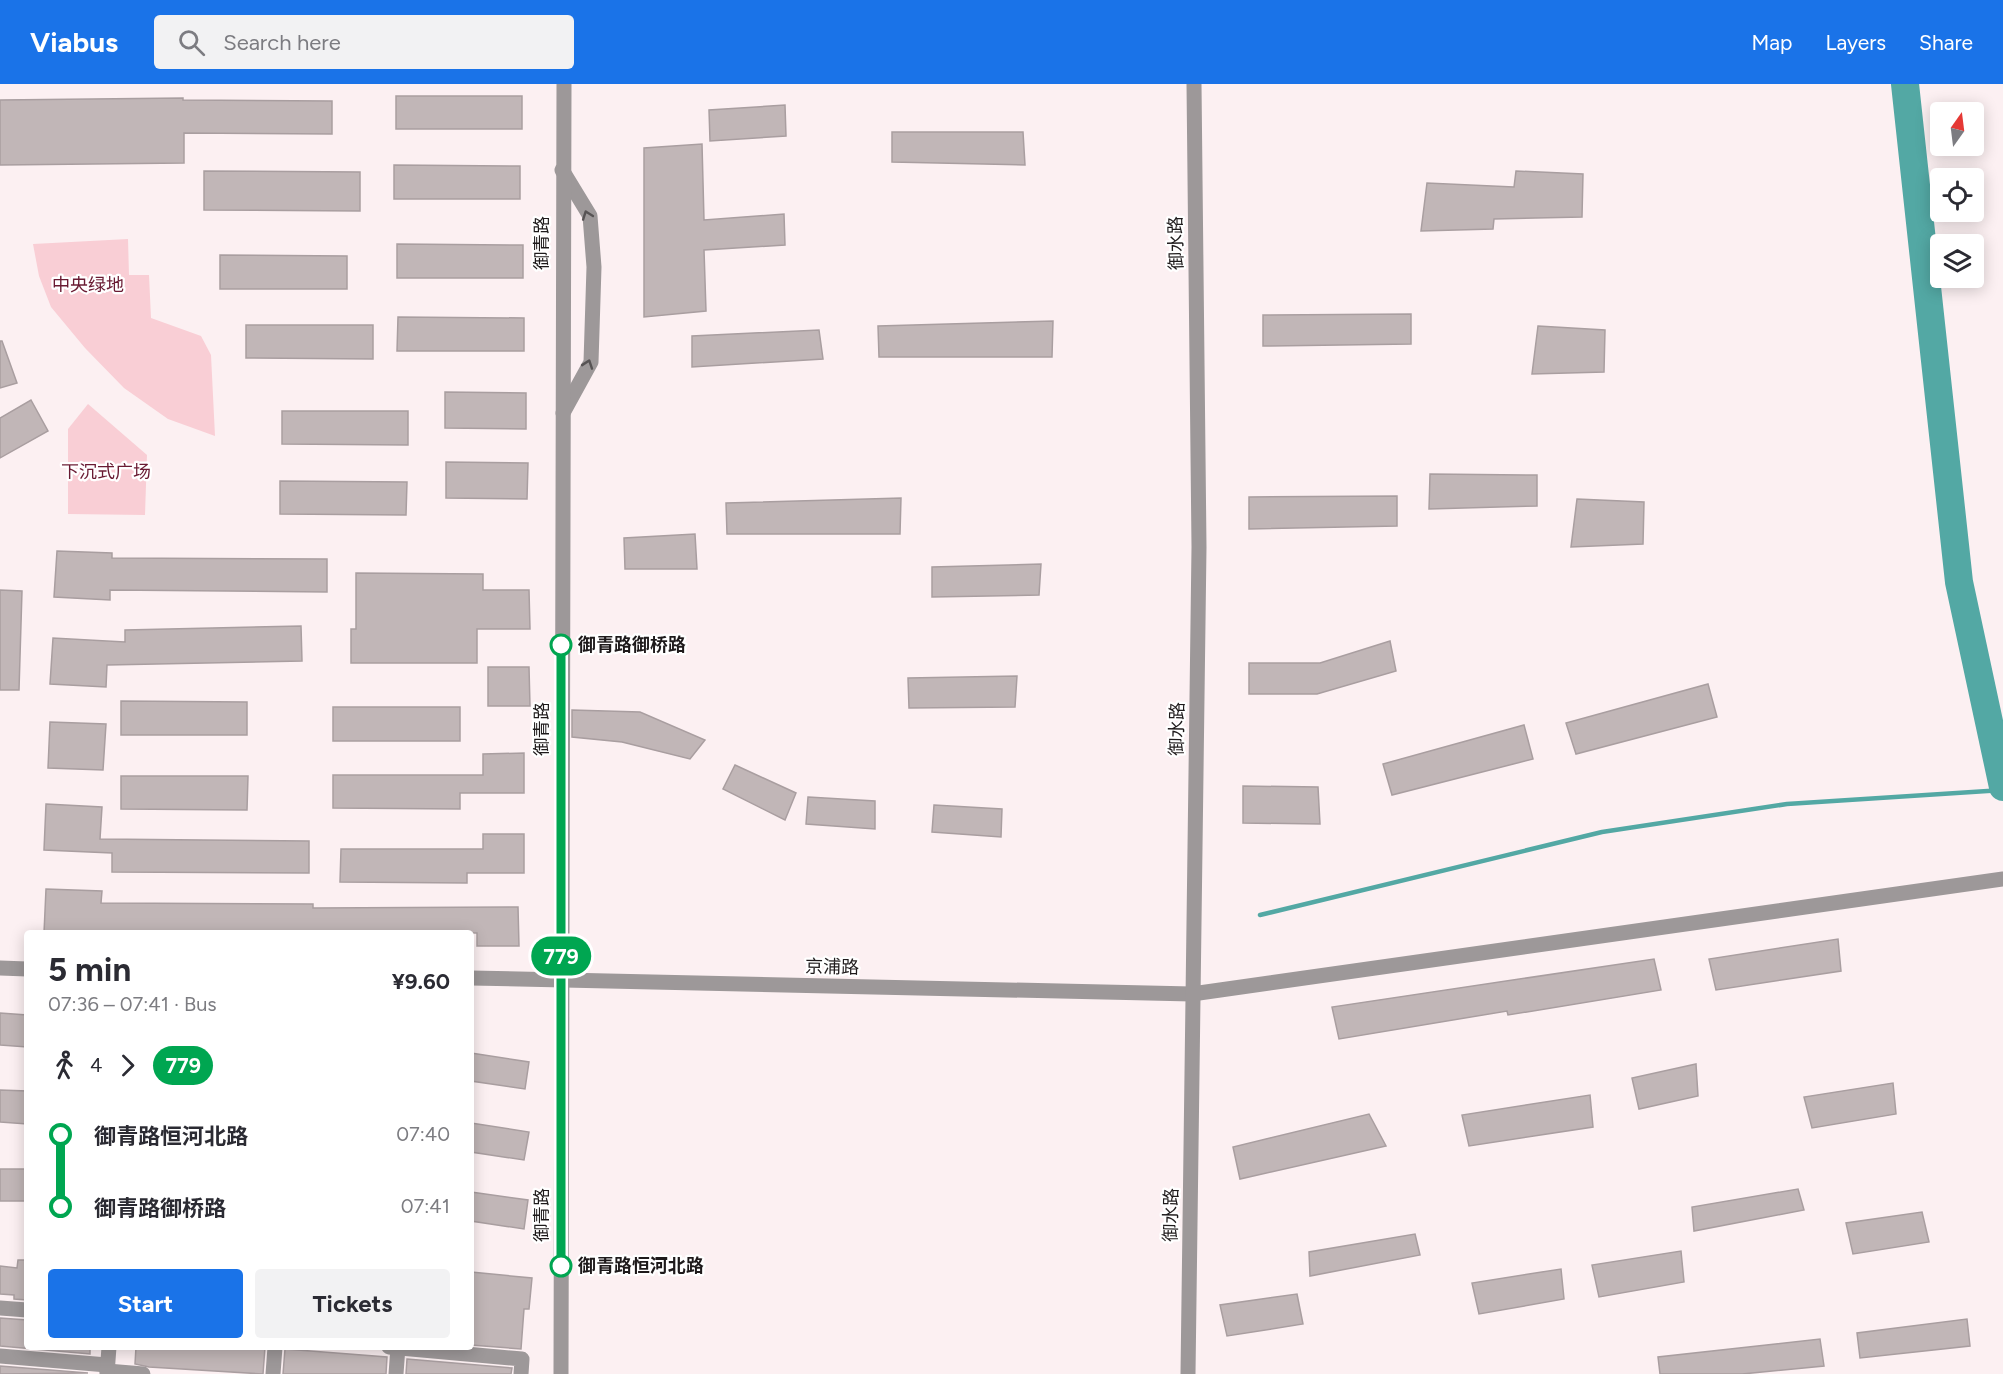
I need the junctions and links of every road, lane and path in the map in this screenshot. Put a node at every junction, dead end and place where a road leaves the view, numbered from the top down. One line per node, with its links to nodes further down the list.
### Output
1 (564, 84): 3 (street, 御青路)
2 (1194, 84): 10 (street, 御水路)
3 (562, 170): 4 (street, 御青路); 4 (street, one-way to 3)
4 (561, 416): 9 (street, 御青路)
5 (2003, 879): 10 (street, 京浦路)
6 (0, 968): 7 (street)
7 (24, 969)
8 (474, 978): 9 (street, 京浦路)
9 (561, 980): 10 (street, 京浦路); 23 (street, 御青路)
10 (1192, 994): 24 (street, 御水路)
11 (0, 1308): 12 (street)
12 (24, 1310)
13 (109, 1350): 18 (street)
14 (275, 1350): 20 (street)
15 (395, 1350): 21 (street)
16 (427, 1350): 22 (street)
17 (0, 1356): 18 (street)
18 (107, 1370): 19 (street)
19 (143, 1374)
20 (273, 1374)
21 (396, 1374)
22 (521, 1374)
23 (561, 1374)
24 (1188, 1374)

